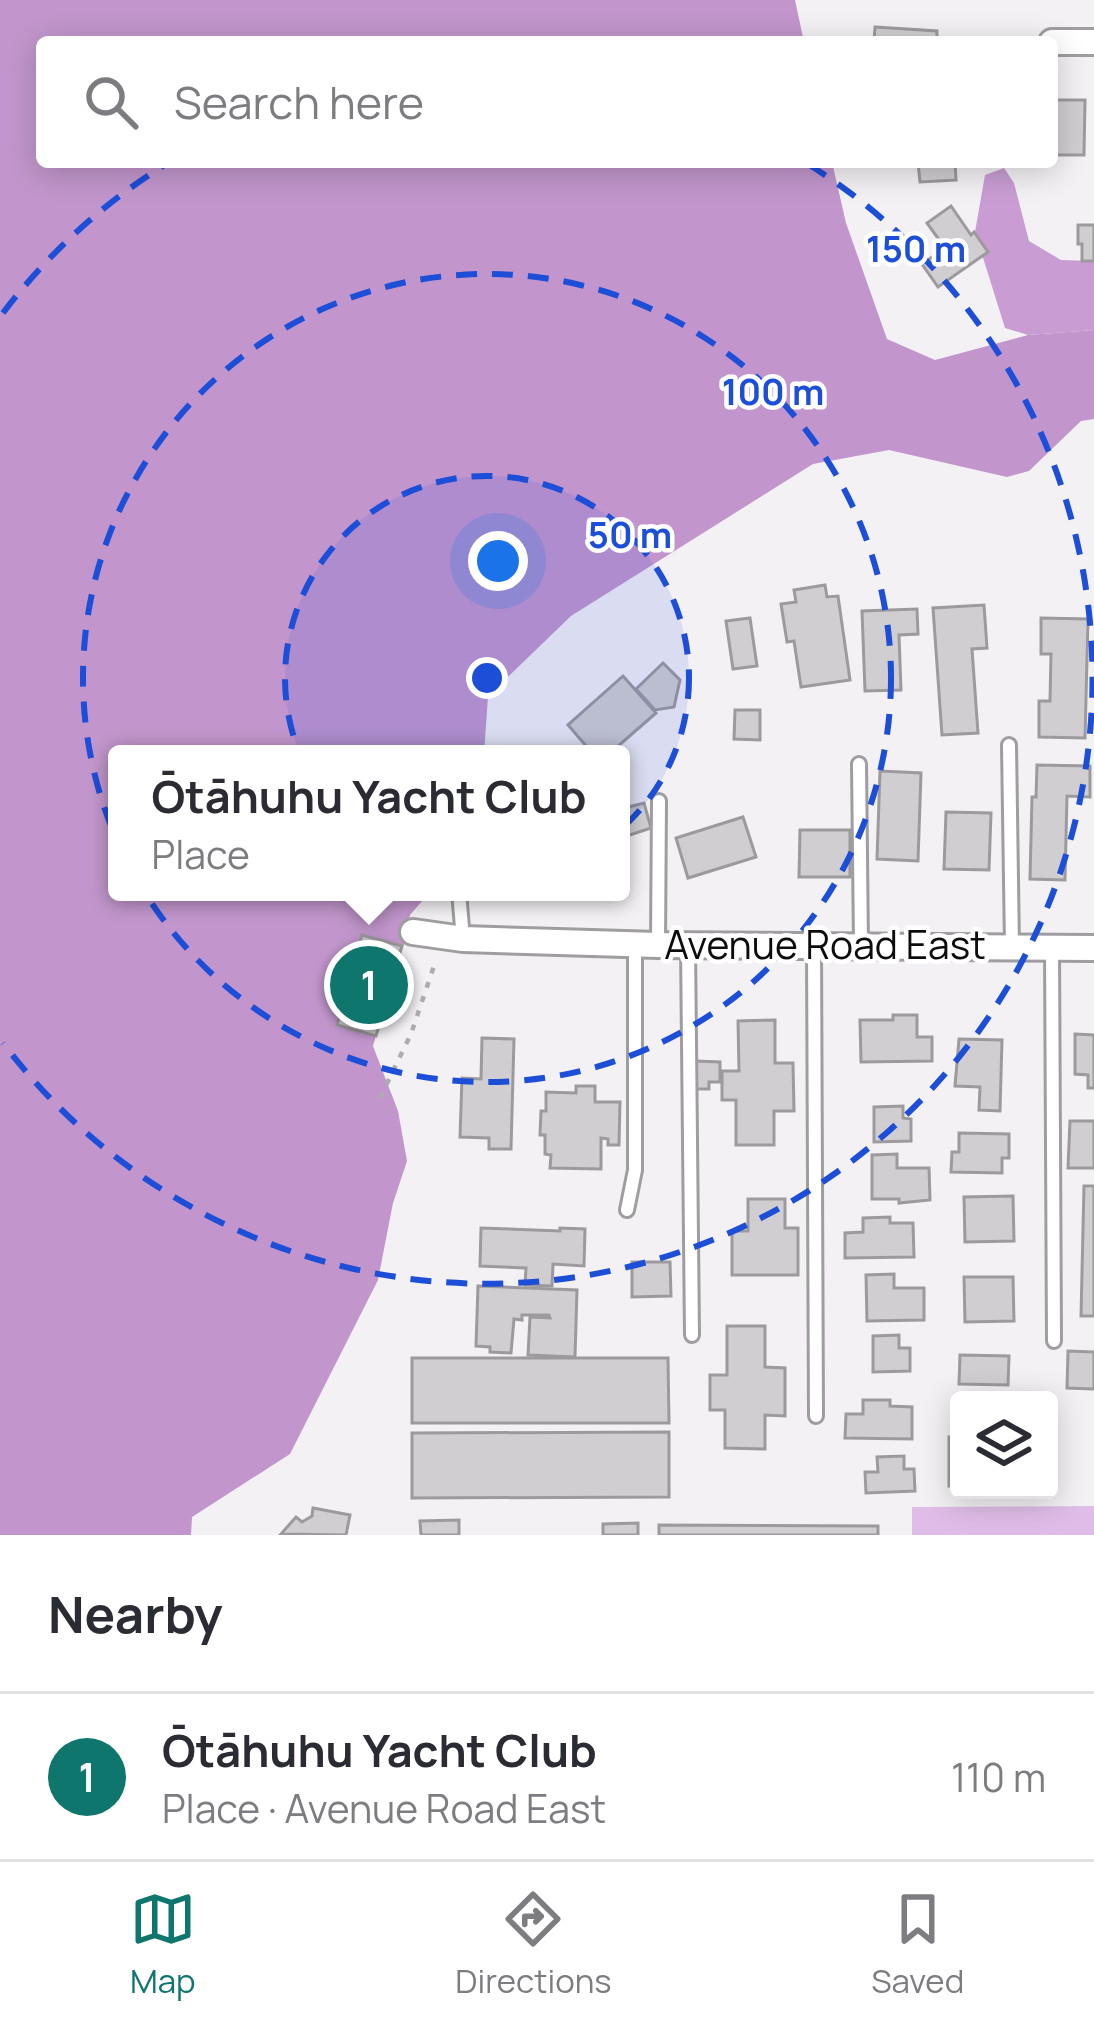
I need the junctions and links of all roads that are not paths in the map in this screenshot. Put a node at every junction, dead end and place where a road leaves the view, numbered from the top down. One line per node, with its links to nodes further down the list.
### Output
1 (1058, 42): 2 (street)
2 (1094, 42)
3 (1010, 745): 13 (lane)
4 (859, 764): 12 (lane)
5 (658, 801): 9 (lane)
6 (460, 901): 8 (lane)
7 (413, 932): 8 (street, Avenue Road East)
8 (463, 939): 9 (street, Avenue Road East)
9 (646, 944): 10 (street, Avenue Road East); 16 (lane)
10 (688, 944): 11 (street, Avenue Road East); 17 (lane)
11 (814, 945): 12 (street, Avenue Road East); 19 (lane)
12 (861, 946): 13 (street, Avenue Road East)
13 (1012, 947): 14 (street, Avenue Road East)
14 (1052, 947): 15 (street, Avenue Road East); 18 (lane)
15 (1094, 948)
16 (627, 1210)
17 (692, 1335)
18 (1054, 1341)
19 (816, 1416)

